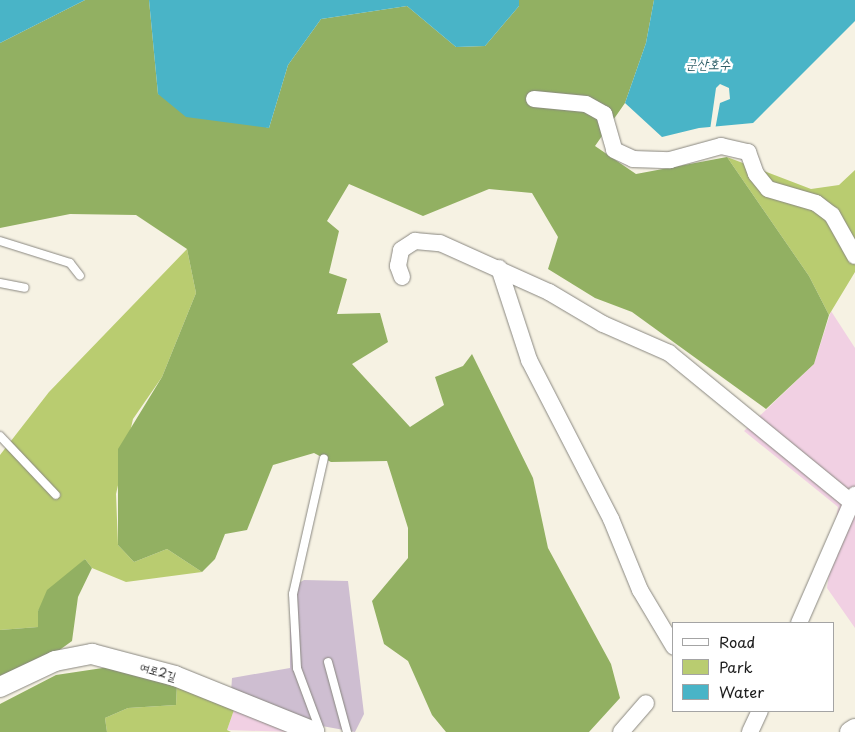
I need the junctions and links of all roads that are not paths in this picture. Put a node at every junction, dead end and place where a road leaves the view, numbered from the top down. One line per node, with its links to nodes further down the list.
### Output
1 (534, 99): 3 (street)
2 (0, 241): 5 (lane)
3 (855, 256)
4 (499, 268): 6 (street); 12 (street); 14 (street)
5 (80, 276)
6 (402, 277)
7 (0, 283): 8 (lane)
8 (25, 288)
9 (0, 436): 11 (lane)
10 (324, 458): 22 (lane)
11 (56, 495)
12 (853, 499): 13 (street)
13 (799, 622)
14 (672, 644)
15 (328, 662): 23 (lane)
16 (0, 687): 19 (street, 여로2길)
17 (646, 703): 24 (street)
18 (758, 712): 25 (street)
19 (299, 729): 21 (street, 여로2길)
20 (855, 729): 26 (street)
21 (314, 732)
22 (321, 732)
23 (347, 732)
24 (621, 732)
25 (750, 732)
26 (850, 732)

